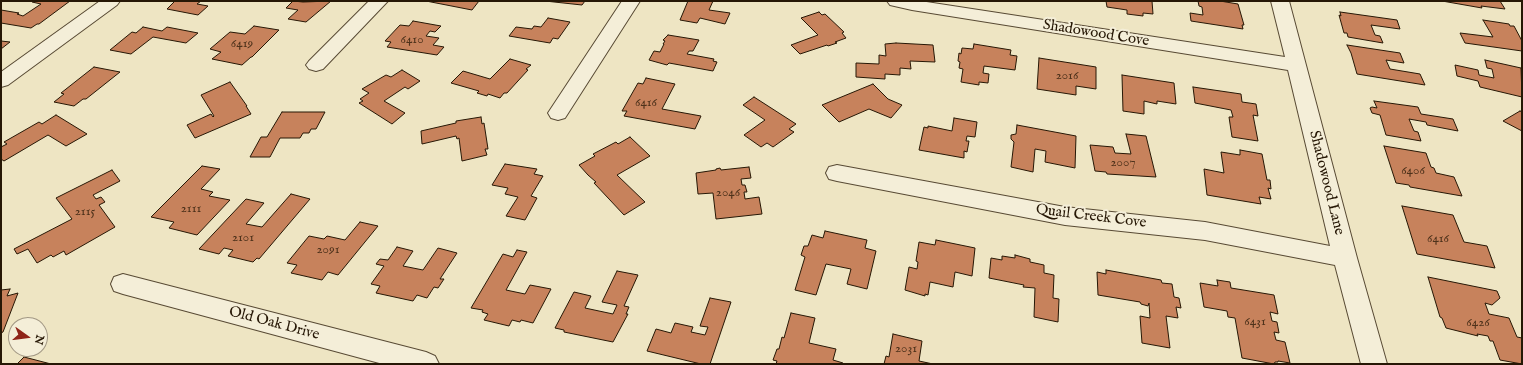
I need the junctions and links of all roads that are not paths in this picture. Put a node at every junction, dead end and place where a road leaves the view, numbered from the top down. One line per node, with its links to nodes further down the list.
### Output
1 (111, 1): 8 (street)
2 (379, 1): 6 (street)
3 (631, 1): 9 (street)
4 (896, 1): 7 (street, Shadowood Cove)
5 (1280, 1): 7 (street, Shadowood Lane)
6 (316, 65)
7 (1296, 65): 11 (street, Shadowood Lane)
8 (1, 81)
9 (558, 113)
10 (837, 173): 11 (street, Quail Creek Cove)
11 (1345, 258): 14 (street, Shadowood Lane)
12 (122, 284): 13 (street, Old Oak Drive)
13 (426, 364)
14 (1374, 364)

